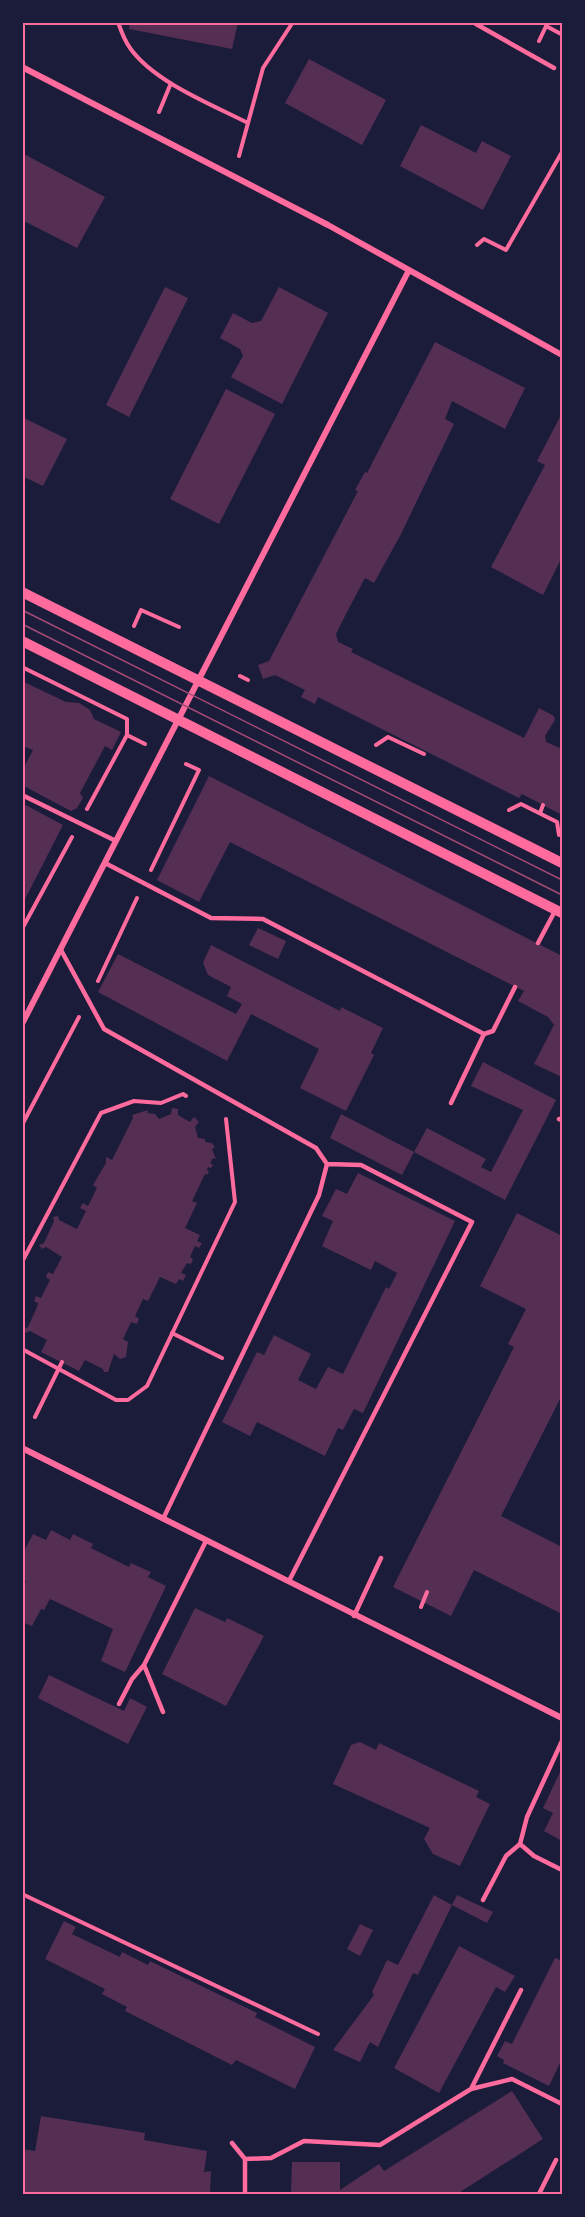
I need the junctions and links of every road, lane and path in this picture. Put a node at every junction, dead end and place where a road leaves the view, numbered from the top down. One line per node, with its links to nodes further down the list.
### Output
1 (118, 22): 9 (path)
2 (293, 22): 11 (path)
3 (475, 23): 8 (lane)
4 (547, 24): 5 (path); 6 (path)
5 (561, 34)
6 (537, 45)
7 (22, 67): 15 (street)
8 (554, 68)
9 (171, 83): 10 (path); 11 (path)
10 (159, 112)
11 (248, 123): 13 (path)
12 (562, 152): 14 (path)
13 (239, 156)
14 (477, 246)
15 (409, 270): 16 (street); 22 (street)
16 (562, 355)
17 (22, 592): 22 (street)
18 (179, 627): 19 (path)
19 (132, 632)
20 (22, 641): 23 (street)
21 (22, 666): 24 (path)
22 (199, 680): 23 (street); 35 (street)
23 (180, 719): 33 (street); 37 (street)
24 (128, 735)
25 (376, 745): 26 (path)
26 (423, 754)
27 (186, 764): 36 (path)
28 (22, 795): 33 (lane)
29 (543, 805): 31 (path)
30 (509, 810): 31 (path)
31 (540, 813): 32 (path)
32 (559, 835)
33 (116, 841): 34 (street)
34 (105, 863): 36 (lane); 39 (street)
35 (562, 863)
36 (144, 883): 41 (path); 43 (lane)
37 (559, 912): 38 (lane)
38 (538, 943)
39 (61, 950): 41 (lane); 42 (street)
40 (515, 987): 43 (lane)
41 (88, 1000): 47 (path); 48 (lane)
42 (22, 1024)
43 (484, 1034): 45 (lane)
44 (192, 1099): 49 (path)
45 (451, 1103)
46 (219, 1115): 50 (path)
47 (22, 1125)
48 (327, 1164): 53 (lane); 60 (lane)
49 (22, 1262)
50 (172, 1334): 53 (path); 54 (path)
51 (22, 1349): 54 (path)
52 (62, 1362): 54 (path)
53 (237, 1365): 57 (lane)
54 (58, 1370): 55 (path)
55 (35, 1417)
56 (22, 1448): 57 (street)
57 (162, 1520): 58 (street)
58 (206, 1541): 60 (street); 64 (lane)
59 (381, 1558): 63 (lane)
60 (289, 1581): 63 (street)
61 (428, 1592): 62 (path)
62 (421, 1607)
63 (354, 1616): 67 (street)
64 (144, 1665): 65 (lane); 66 (lane)
65 (119, 1704)
66 (163, 1712)
67 (562, 1718)
68 (562, 1741): 69 (lane)
69 (520, 1844): 70 (lane); 72 (lane)
70 (562, 1870)
71 (22, 1894): 74 (path)
72 (483, 1900)
73 (521, 1990): 75 (lane)
74 (318, 2034)
75 (471, 2089): 76 (lane); 78 (lane)
76 (562, 2104)
77 (232, 2143): 78 (lane)
78 (245, 2159): 80 (lane)
79 (556, 2160): 81 (lane)
80 (245, 2194)
81 (539, 2194)

